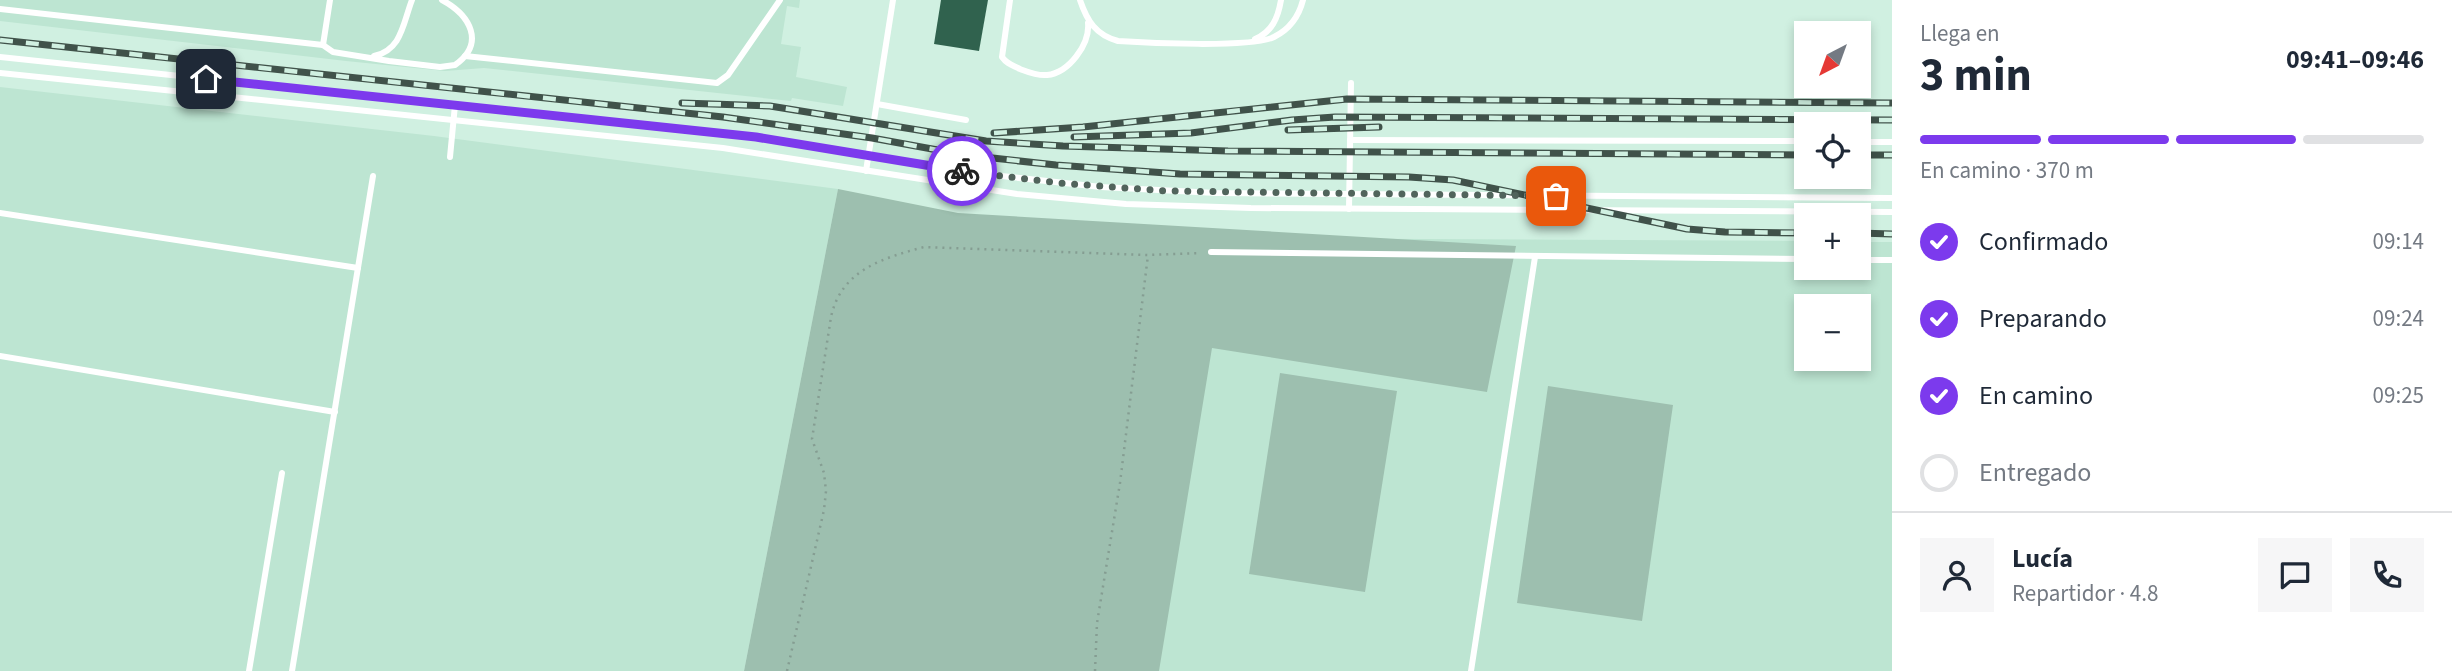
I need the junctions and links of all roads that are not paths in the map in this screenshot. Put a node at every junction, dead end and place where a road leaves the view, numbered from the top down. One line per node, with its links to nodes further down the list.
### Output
1 (330, 0): 13 (lane)
2 (412, 0): 16 (lane)
3 (442, 0): 14 (lane)
4 (780, 0): 14 (lane)
5 (893, 0): 19 (lane)
6 (1010, 0): 11 (lane)
7 (1080, 0): 11 (lane)
8 (1281, 0): 12 (lane)
9 (1303, 0): 12 (lane)
10 (0, 9): 13 (lane)
11 (1088, 21): 12 (lane)
12 (1242, 42)
13 (323, 44): 16 (lane)
14 (465, 56): 16 (lane)
15 (0, 57): 20 (lane)
16 (372, 57)
17 (0, 73): 22 (lane)
18 (1351, 83): 23 (lane)
19 (877, 104): 21 (lane); 27 (lane)
20 (455, 105): 22 (lane); 27 (lane)
21 (966, 120)
22 (454, 121): 28 (lane); 29 (lane)
23 (1350, 140): 24 (lane); 31 (lane)
24 (1794, 141)
25 (1871, 142): 26 (lane)
26 (1892, 142)
27 (869, 156): 29 (lane); 31 (lane)
28 (450, 157)
29 (866, 171): 33 (lane)
30 (373, 176): 41 (lane)
31 (1350, 194): 32 (lane); 33 (lane)
32 (1892, 198)
33 (1349, 209): 34 (lane)
34 (1892, 212)
35 (0, 213): 41 (lane)
36 (1212, 252): 37 (lane)
37 (1535, 257): 38 (lane); 47 (lane)
38 (1794, 259)
39 (1871, 260): 40 (lane)
40 (1892, 260)
41 (358, 268): 43 (lane)
42 (0, 356): 43 (lane)
43 (335, 412): 46 (lane)
44 (282, 474): 45 (lane)
45 (248, 671)
46 (292, 671)
47 (1471, 671)

